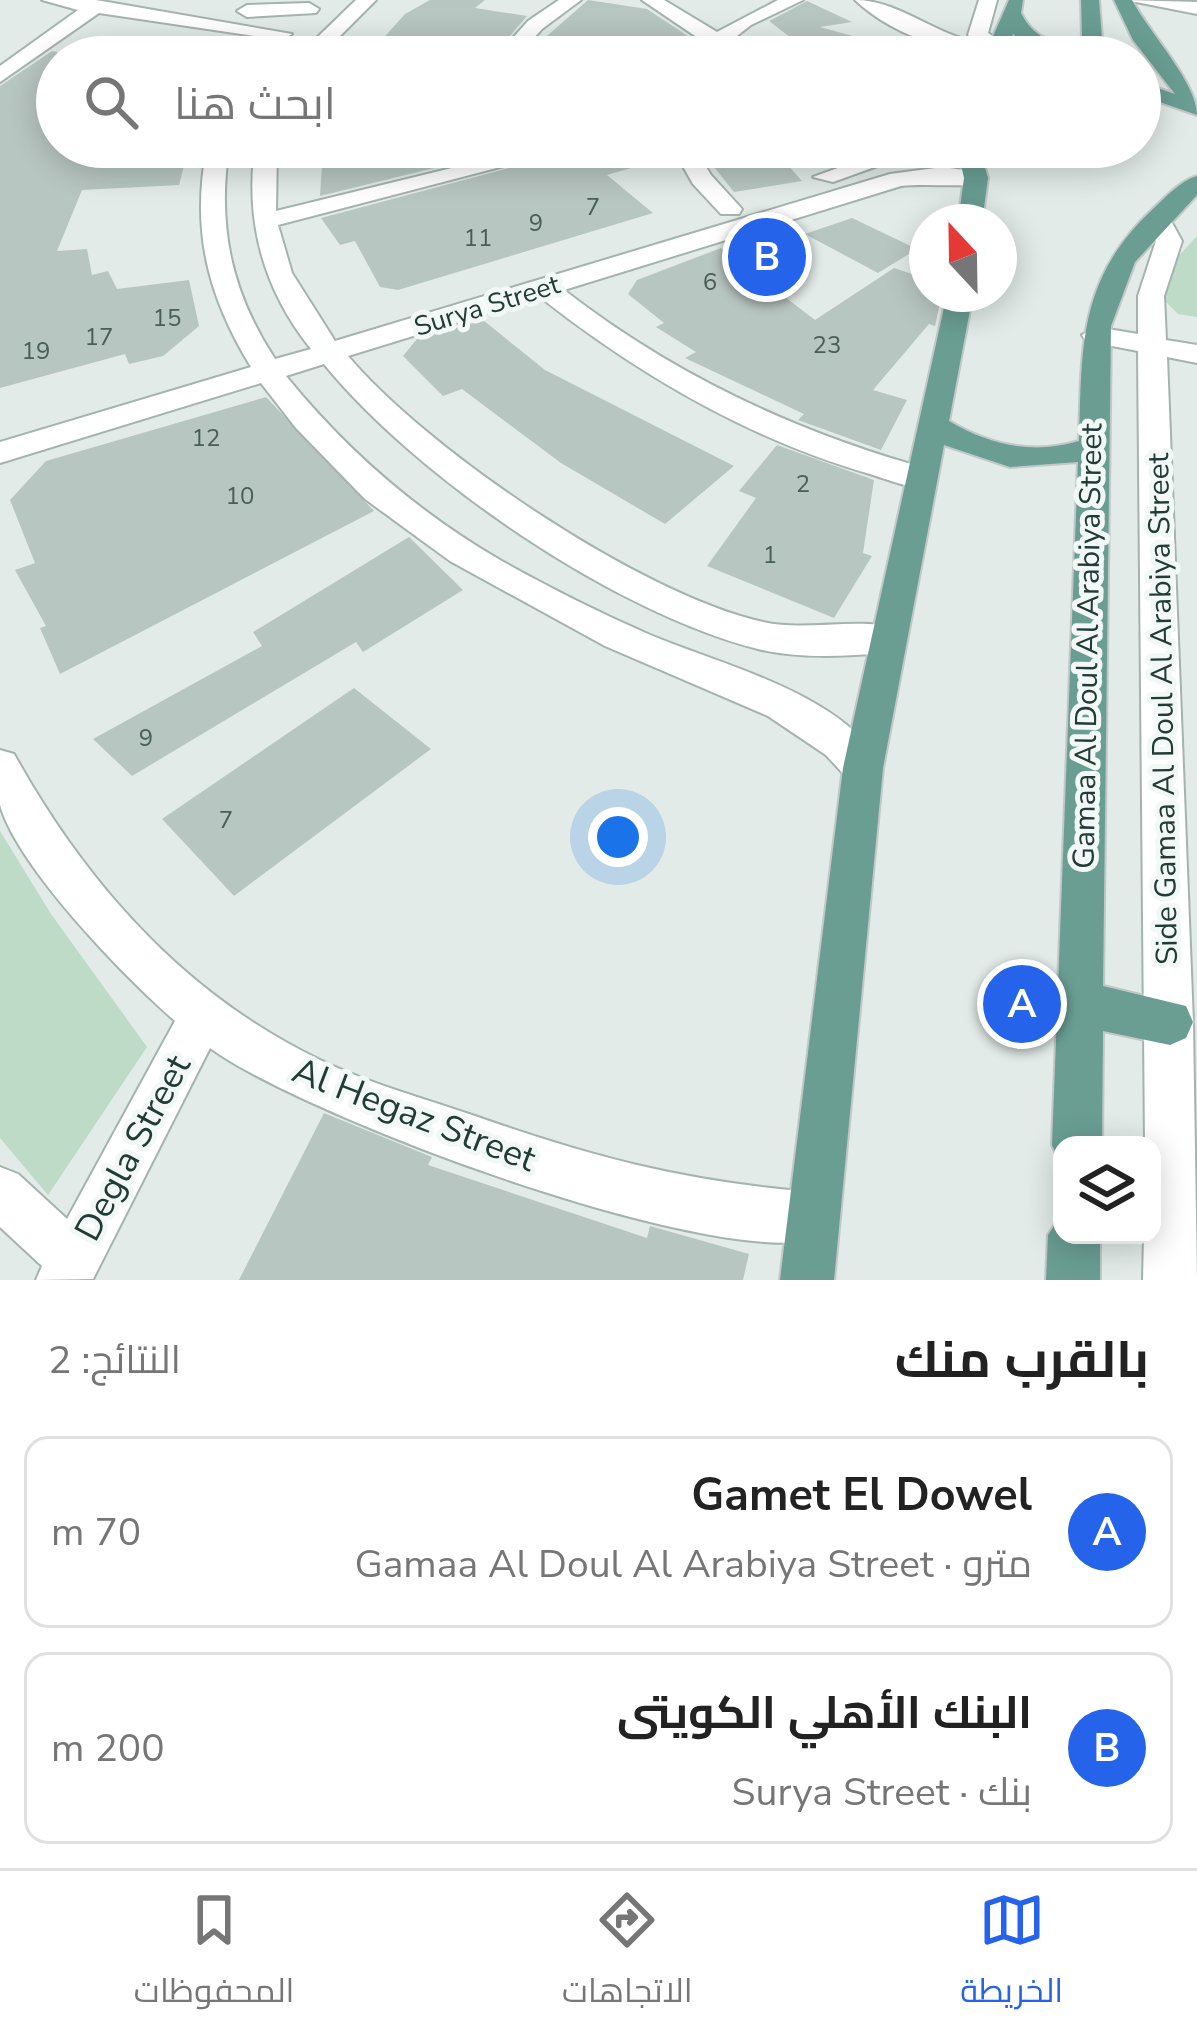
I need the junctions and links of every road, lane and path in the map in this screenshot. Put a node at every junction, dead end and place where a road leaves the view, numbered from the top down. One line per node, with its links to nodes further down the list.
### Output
1 (51, 0): 13 (street)
2 (143, 0): 16 (street)
3 (367, 0): 19 (street)
4 (572, 0): 20 (street)
5 (651, 0): 21 (street)
6 (794, 0): 21 (street)
7 (988, 0): 24 (street)
8 (1090, 0): 27 (main road)
9 (1123, 0): 28 (main road)
10 (1136, 0): 15 (street)
11 (315, 5): 16 (street); 17 (street)
12 (856, 5): 22 (street); 23 (street)
13 (96, 6): 16 (street); 18 (street)
14 (1015, 7): 25 (main road); 26 (main road)
15 (1197, 8)
16 (243, 18): 17 (street)
17 (282, 34)
18 (55, 36)
19 (330, 36)
20 (525, 36)
21 (709, 36)
22 (893, 36)
23 (907, 36)
24 (979, 36)
25 (1007, 36)
26 (1027, 36)
27 (1092, 36)
28 (1141, 36)
29 (36, 50): 31 (street)
30 (1161, 63): 33 (main road)
31 (0, 76)
32 (1161, 96): 33 (main road)
33 (1197, 110)
34 (214, 168): 55 (street)
35 (265, 168): 47 (street)
36 (447, 168): 47 (street)
37 (695, 168): 45 (street)
38 (847, 168): 45 (street, Surya Street)
39 (909, 168): 41 (street)
40 (973, 168): 42 (main road)
41 (911, 176): 42 (street, Surya Street); 48 (street, Surya Street)
42 (976, 178): 44 (main road)
43 (1197, 183): 46 (main road, Gamaa Al Doul Al Arabiya Street)
44 (972, 204)
45 (730, 209): 53 (street, Surya Street)
46 (1157, 217): 50 (main road, Gamaa Al Doul Al Arabiya Street); 52 (street, Side Gamaa Al Doul Al Arabiya Street)
47 (264, 221): 53 (street)
48 (545, 288): 53 (street, Surya Street); 60 (street)
49 (956, 312): 56 (main road)
50 (1096, 335): 52 (street); 58 (main road, Gamaa Al Doul Al Arabiya Street)
51 (1197, 335): 52 (street)
52 (1153, 336): 54 (street); 64 (street, Side Gamaa Al Doul Al Arabiya Street)
53 (323, 346): 55 (street, Surya Street); 61 (street)
54 (1197, 354)
55 (260, 364): 57 (street, Surya Street); 59 (street, Surya Street); 63 (street)
56 (933, 425): 58 (main road); 60 (main road)
57 (0, 428)
58 (1092, 447): 68 (main road, Gamaa Al Doul Al Arabiya Street)
59 (0, 453)
60 (921, 478): 62 (main road)
61 (742, 630): 62 (street); 63 (street)
62 (886, 639): 66 (main road)
63 (723, 682): 66 (street)
64 (1180, 743): 67 (street, Side Gamaa Al Doul Al Arabiya Street)
65 (0, 766): 69 (street, Al Hegaz Street)
66 (863, 768): 73 (main road)
67 (1182, 841): 70 (street, Side Gamaa Al Doul Al Arabiya Street)
68 (1080, 1004): 70 (main road); 71 (main road, Gamaa Al Doul Al Arabiya Street)
69 (202, 1016): 73 (street, Al Hegaz Street); 75 (street, Degla Street)
70 (1170, 1022): 78 (street, Side Gamaa Al Doul Al Arabiya Street)
71 (1076, 1136)
72 (0, 1192): 75 (street)
73 (813, 1217): 76 (main road)
74 (1074, 1244): 77 (main road)
75 (69, 1270)
76 (807, 1280)
77 (1073, 1280)
78 (1170, 1280)

